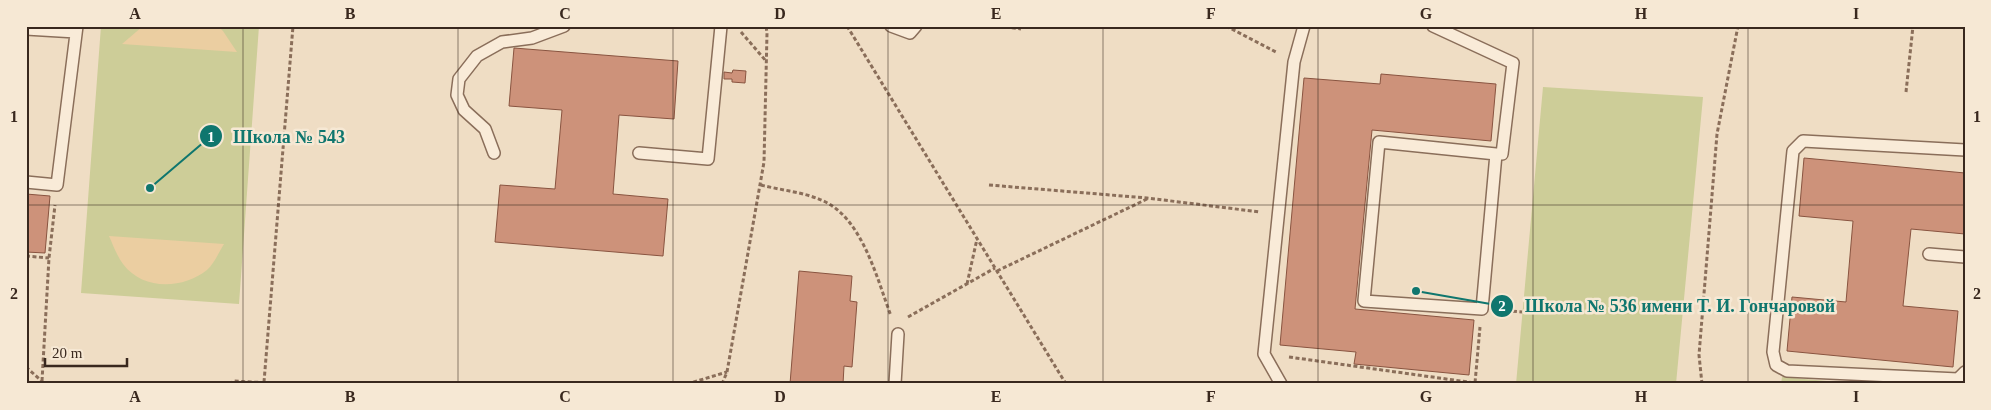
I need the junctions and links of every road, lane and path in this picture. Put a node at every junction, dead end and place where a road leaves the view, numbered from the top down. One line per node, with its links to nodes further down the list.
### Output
1 (293, 26): 46 (path)
2 (564, 26): 22 (lane)
3 (722, 26): 23 (lane)
4 (735, 26): 18 (path)
5 (766, 26): 18 (path)
6 (847, 26): 31 (path)
7 (891, 26): 8 (lane)
8 (916, 26)
9 (999, 26): 17 (path)
10 (1226, 26): 19 (path)
11 (1304, 26): 19 (lane)
12 (1433, 26): 24 (lane)
13 (1738, 26): 54 (path)
14 (1913, 26): 20 (path)
15 (26, 29): 16 (lane)
16 (77, 29): 26 (lane)
17 (1021, 30)
18 (766, 62): 27 (path)
19 (1294, 62): 30 (lane)
20 (1906, 92)
21 (1965, 150): 44 (lane)
22 (494, 153)
23 (639, 154)
24 (1496, 154): 38 (lane); 38 (lane)
25 (26, 182): 26 (lane)
26 (57, 185): 35 (path)
27 (761, 185): 40 (path); 43 (path)
28 (988, 185): 29 (path)
29 (1147, 198): 30 (path); 36 (path)
30 (1278, 214): 41 (lane)
31 (977, 238): 36 (path); 37 (path)
32 (1929, 254): 34 (lane)
33 (26, 256): 35 (path)
34 (1965, 257)
35 (49, 258): 45 (path)
36 (996, 270): 37 (path); 52 (path)
37 (967, 284): 40 (path)
38 (1482, 309): 39 (path); 41 (path)
39 (1522, 312)
40 (896, 329): 51 (lane)
41 (1264, 354): 53 (lane)
42 (26, 367): 45 (path)
43 (727, 372): 49 (path); 50 (path)
44 (1965, 372)
45 (43, 382)
46 (264, 382): 47 (path); 48 (path)
47 (230, 384)
48 (287, 384)
49 (687, 384)
50 (722, 384)
51 (895, 384)
52 (1066, 384)
53 (1281, 384)
54 (1702, 384)

